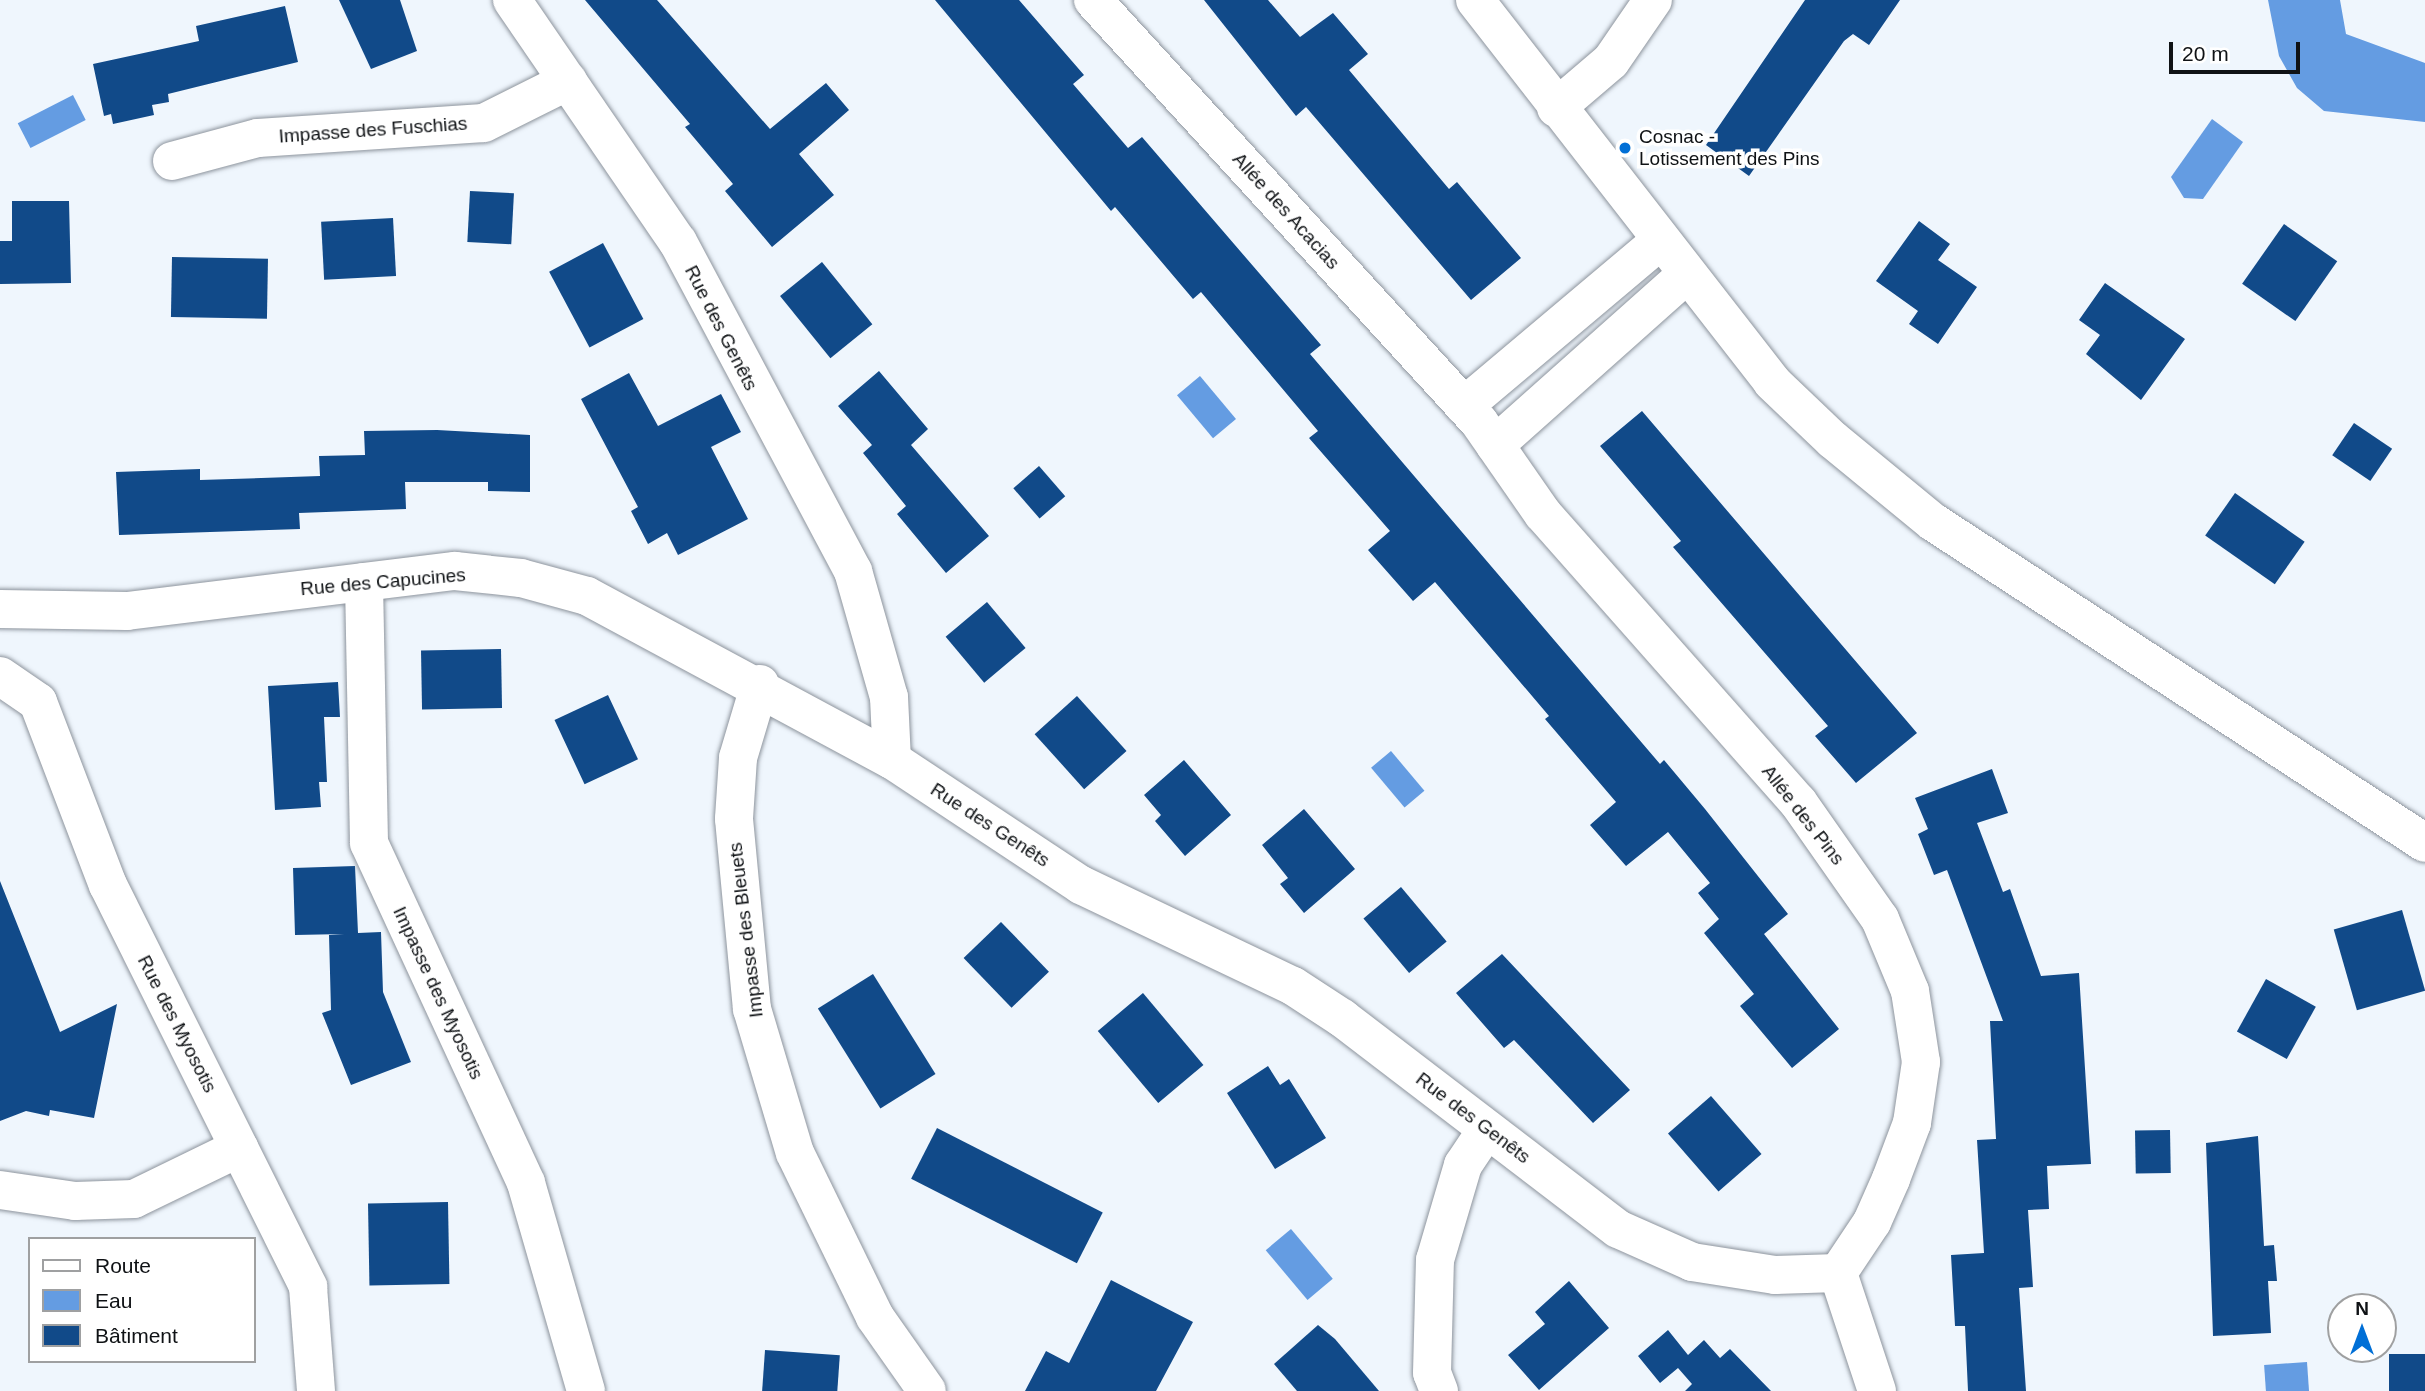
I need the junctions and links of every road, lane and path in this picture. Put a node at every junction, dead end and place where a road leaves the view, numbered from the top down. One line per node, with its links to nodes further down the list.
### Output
1 (512, 0): 5 (street, Rue des Genêts)
2 (1093, 0): 10 (street, Allée des Acacias)
3 (1475, 0): 6 (street)
4 (1653, 0): 6 (street)
5 (568, 81): 7 (street, Impasse des Fuschias); 15 (street, Rue des Genêts)
6 (1556, 108): 8 (street)
7 (173, 161)
8 (1659, 242): 9 (street); 10 (street)
9 (1686, 275): 10 (street); 16 (street)
10 (1479, 424): 20 (street, Allée des Pins)
11 (364, 582): 12 (street, Rue des Capucines); 14 (street, Rue des Capucines); 22 (street, Impasse des Myosotis)
12 (0, 609)
13 (0, 676): 18 (street, Rue des Myosotis)
14 (760, 684): 15 (street, Rue des Capucines); 23 (street, Impasse des Bleuets)
15 (892, 761): 17 (street, Rue des Genêts)
16 (2425, 843)
17 (1487, 1129): 20 (street, Rue des Genêts); 24 (street)
18 (239, 1148): 19 (street); 21 (street, Rue des Myosotis)
19 (0, 1191)
20 (1838, 1273): 25 (street)
21 (316, 1391)
22 (586, 1391)
23 (927, 1391)
24 (1439, 1391)
25 (1877, 1391)

